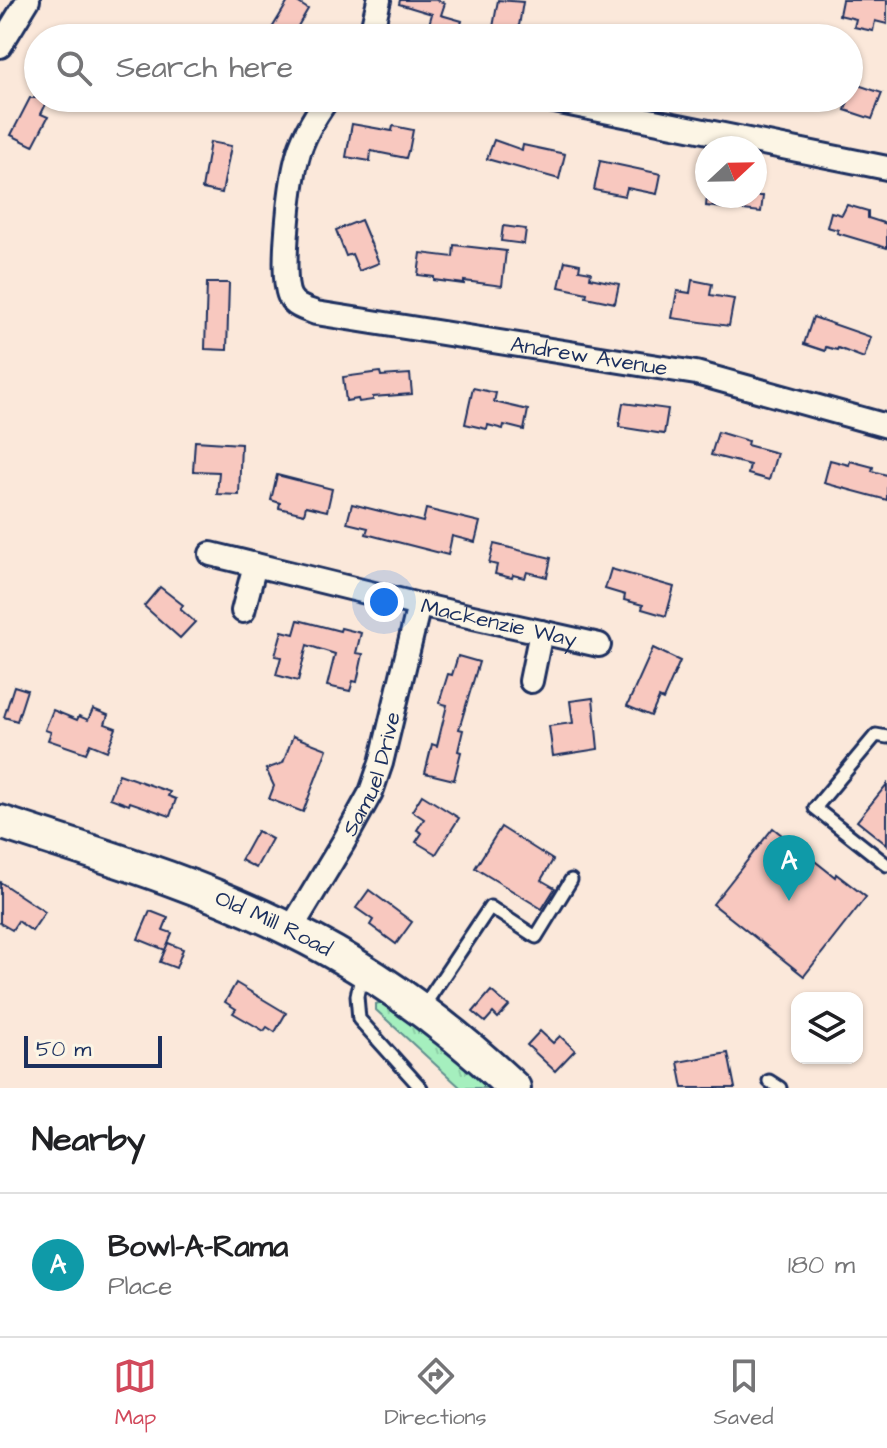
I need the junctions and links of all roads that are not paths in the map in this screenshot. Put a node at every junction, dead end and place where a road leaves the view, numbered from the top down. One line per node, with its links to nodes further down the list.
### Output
1 (28, 0): 4 (street)
2 (379, 0): 3 (street)
3 (373, 24)
4 (0, 46)
5 (319, 112): 8 (street, Andrew Avenue)
6 (609, 112): 7 (street)
7 (887, 168)
8 (887, 426)
9 (211, 554): 10 (street, Mackenzie Way)
10 (255, 565): 11 (street, Mackenzie Way); 12 (street)
11 (419, 605): 13 (street, Mackenzie Way); 20 (street, Samuel Drive)
12 (243, 611)
13 (541, 632): 14 (street, Mackenzie Way); 15 (street)
14 (599, 645)
15 (531, 681)
16 (881, 736): 18 (lane)
17 (0, 822): 20 (street, Old Mill Road)
18 (887, 865)
19 (571, 880): 22 (lane)
20 (291, 929): 21 (street, Old Mill Road)
21 (362, 970): 22 (street, Old Mill Road); 23 (lane)
22 (421, 1011): 24 (street, Old Mill Road)
23 (421, 1088)
24 (514, 1088)

